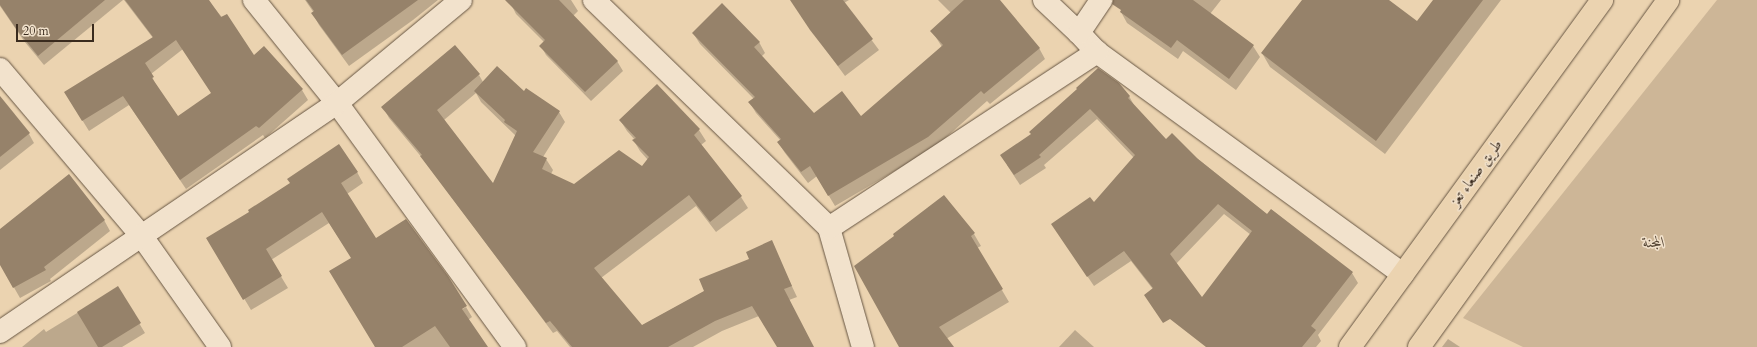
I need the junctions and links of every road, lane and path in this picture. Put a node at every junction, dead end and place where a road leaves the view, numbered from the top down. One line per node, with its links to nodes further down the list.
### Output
1 (254, 0): 11 (street)
2 (461, 0): 11 (street)
3 (594, 0): 12 (street)
4 (1044, 0): 8 (street)
5 (1101, 0): 8 (street)
6 (1602, 0): 14 (highway, طريق صنعاء تعز)
7 (1668, 0): 20 (highway)
8 (1079, 32): 9 (street)
9 (1096, 52): 12 (street); 14 (street)
10 (0, 69): 13 (street)
11 (337, 102): 13 (street); 17 (street)
12 (829, 228): 18 (street)
13 (141, 235): 15 (street); 16 (street)
14 (1403, 274): 19 (highway, طريق صنعاء تعز)
15 (0, 332)
16 (220, 347)
17 (516, 347)
18 (863, 347)
19 (1350, 347)
20 (1419, 347)

